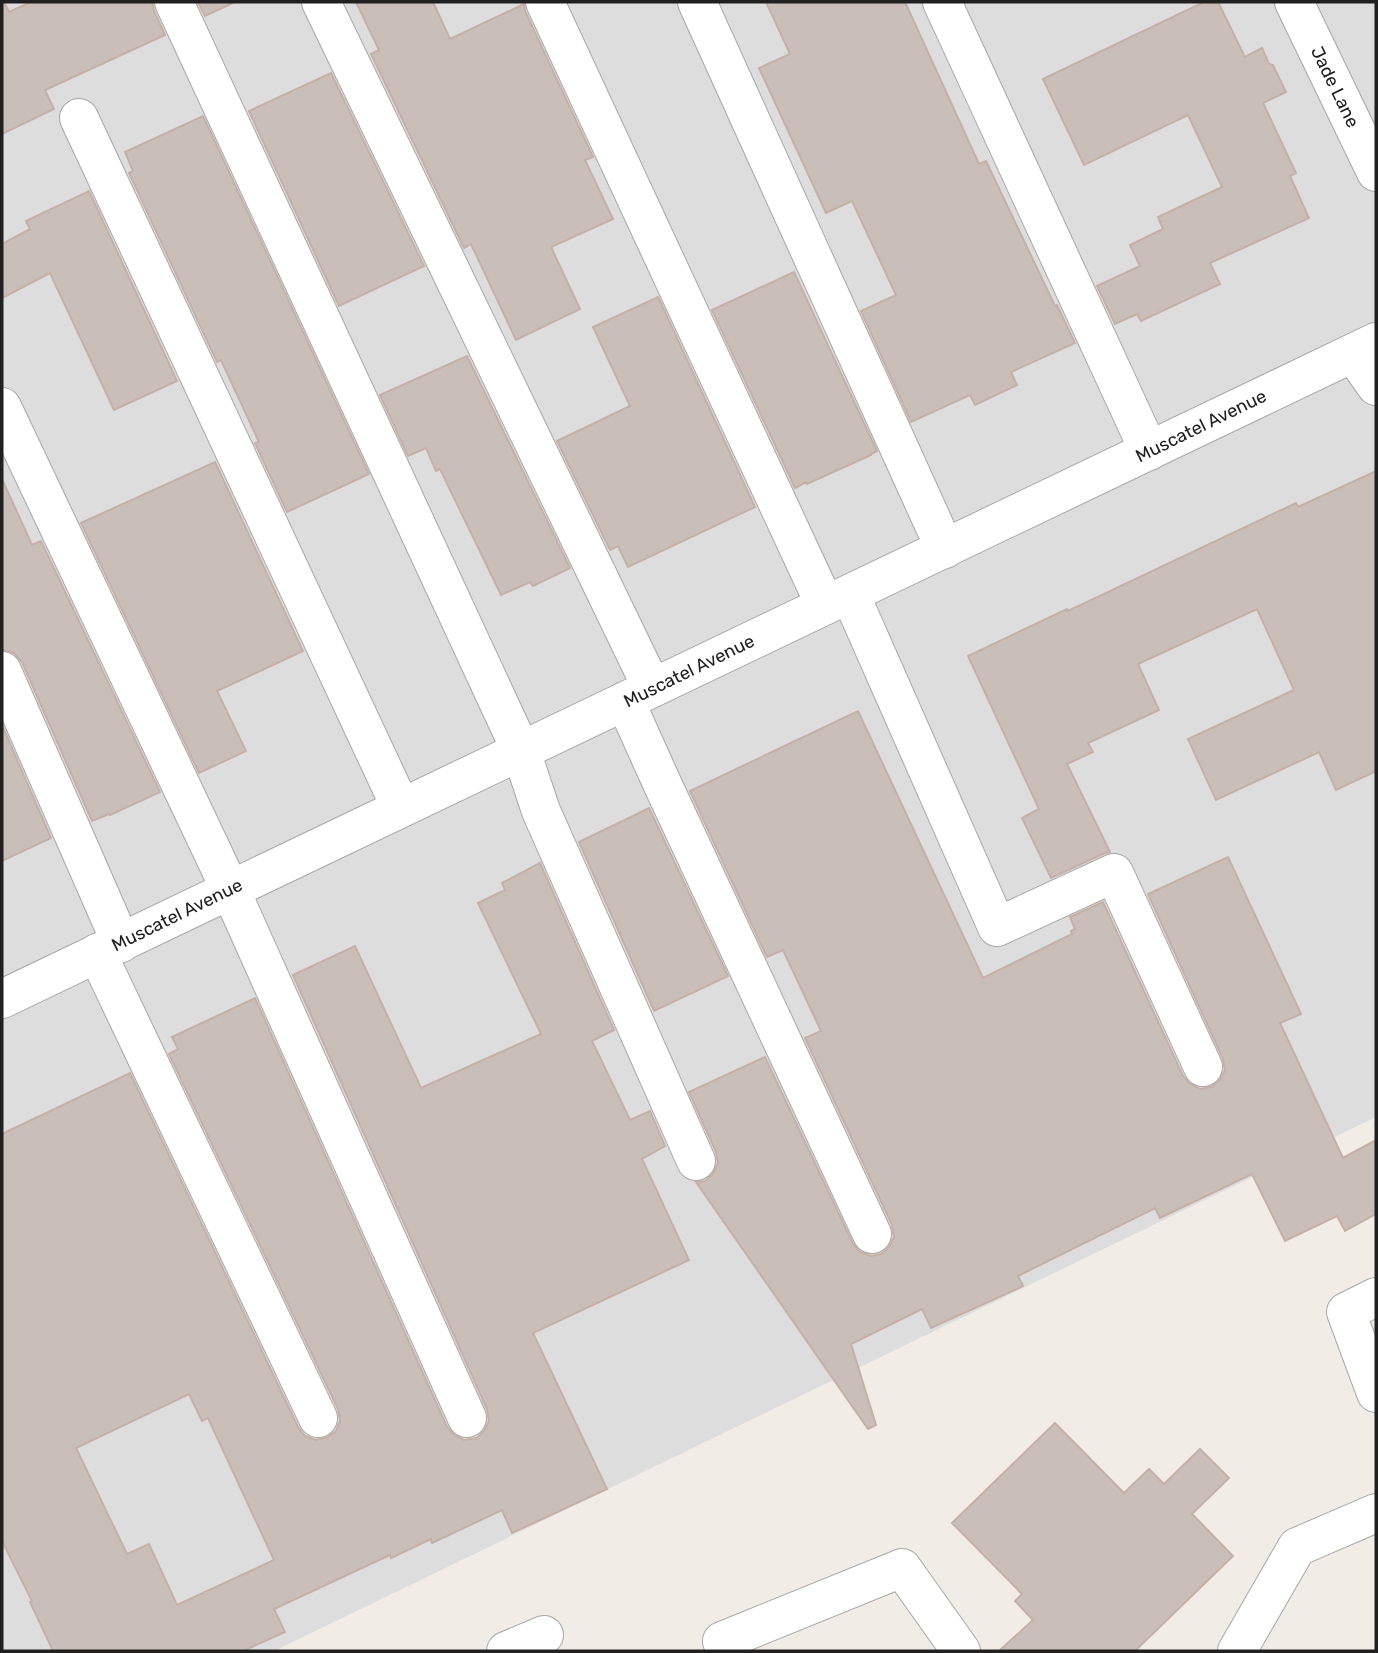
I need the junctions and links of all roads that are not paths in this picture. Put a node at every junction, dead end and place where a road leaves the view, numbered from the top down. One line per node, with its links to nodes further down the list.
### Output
1 (174, 2): 17 (street)
2 (321, 2): 16 (street)
3 (545, 2): 14 (street)
4 (697, 2): 13 (street)
5 (942, 2): 12 (street)
6 (1294, 2): 8 (street, Jade Lane)
7 (79, 118): 18 (street)
8 (1376, 172)
9 (1365, 348): 10 (street); 12 (street, Muscatel Avenue)
10 (1376, 386)
11 (2, 407): 19 (street)
12 (1149, 451): 13 (street, Muscatel Avenue)
13 (945, 549): 14 (street, Muscatel Avenue)
14 (838, 600): 16 (street, Muscatel Avenue); 22 (street)
15 (2, 671): 20 (street)
16 (639, 694): 17 (street, Muscatel Avenue); 24 (street)
17 (521, 751): 18 (street, Muscatel Avenue); 23 (street)
18 (401, 808): 19 (street, Muscatel Avenue)
19 (230, 889): 20 (street, Muscatel Avenue); 28 (street)
20 (109, 948): 21 (street, Muscatel Avenue); 27 (street)
21 (2, 999)
22 (1202, 1067)
23 (696, 1161)
24 (872, 1234)
25 (1376, 1297): 26 (street)
26 (1376, 1393)
27 (318, 1418)
28 (467, 1418)
29 (1376, 1513): 34 (street)
30 (544, 1634): 31 (street)
31 (506, 1651)
32 (725, 1651): 33 (street)
33 (961, 1651)
34 (1237, 1651)

